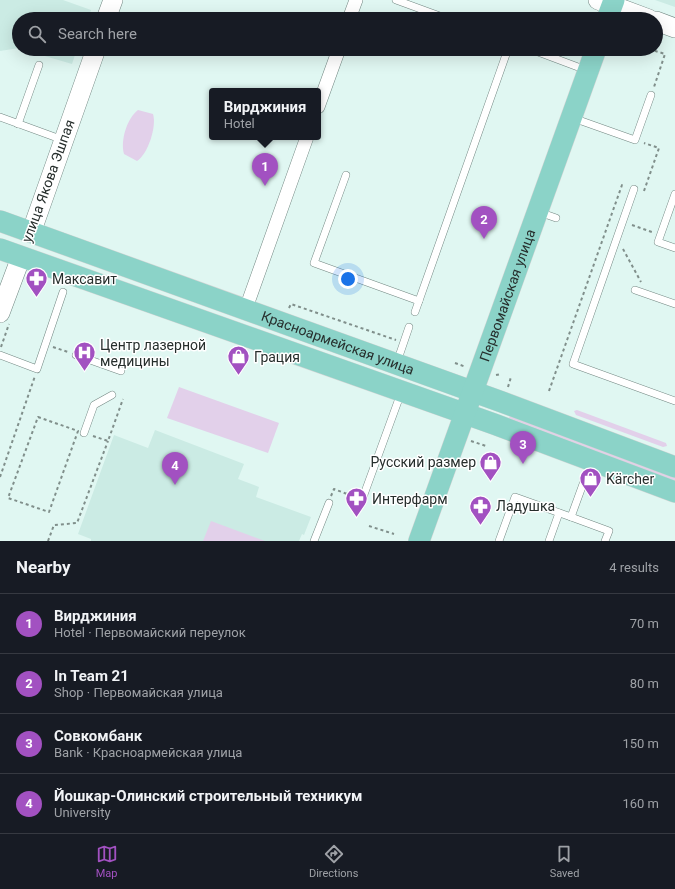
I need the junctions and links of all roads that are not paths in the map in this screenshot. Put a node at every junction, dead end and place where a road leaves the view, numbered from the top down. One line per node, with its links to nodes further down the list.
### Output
1 (113, 0): 5 (street)
2 (356, 0): 6 (street)
3 (396, 0): 7 (lane)
4 (608, 6): 8 (street)
5 (109, 12)
6 (352, 12)
7 (429, 12)
8 (627, 12)
9 (663, 24): 10 (street)
10 (675, 28)
11 (93, 56): 23 (street, улица Якова Эшпая)
12 (336, 56): 19 (street)
13 (506, 56): 35 (lane)
14 (549, 56): 17 (lane)
15 (593, 56): 17 (main road, Первомайская улица)
16 (39, 65): 22 (lane)
17 (588, 70): 21 (main road, Первомайская улица)
18 (651, 95): 21 (lane)
19 (321, 99)
20 (0, 117): 22 (lane)
21 (571, 118): 46 (main road, Первомайская улица)
22 (18, 124): 23 (lane)
23 (63, 140): 29 (street, улица Якова Эшпая)
24 (306, 140): 37 (street)
25 (346, 175): 35 (lane)
26 (634, 189): 48 (lane)
27 (675, 194): 30 (lane)
28 (0, 222): 29 (main road, Красноармейская улица)
29 (31, 233): 32 (main road, улица Якова Эшпая); 37 (main road, Красноармейская улица)
30 (675, 248)
31 (0, 249): 32 (main road, Красноармейская улица)
32 (21, 257): 39 (street, улица Якова Эшпая); 45 (main road, Красноармейская улица)
33 (635, 290): 36 (lane)
34 (63, 292): 41 (lane)
35 (419, 301): 38 (lane)
36 (675, 304)
37 (246, 311): 43 (main road, Красноармейская улица)
38 (415, 312)
39 (0, 313)
40 (409, 327): 43 (lane)
41 (0, 355)
42 (76, 355): 44 (lane)
43 (396, 364): 46 (main road, Красноармейская улица)
44 (121, 371)
45 (402, 391): 49 (main road, Красноармейская улица); 54 (lane)
46 (472, 391): 49 (main road, Первомайская улица); 52 (main road, Красноармейская улица)
47 (112, 395): 50 (lane)
48 (675, 401)
49 (465, 413): 51 (main road, Красноармейская улица); 59 (main road, Первомайская улица)
50 (84, 433)
51 (592, 460): 53 (main road, Красноармейская улица); 57 (lane)
52 (675, 467)
53 (675, 492)
54 (362, 500)
55 (328, 503): 58 (lane)
56 (559, 513): 57 (lane); 60 (lane); 61 (lane)
57 (571, 517): 62 (lane)
58 (314, 541)
59 (419, 541)
60 (499, 541)
61 (549, 541)
62 (605, 541)

